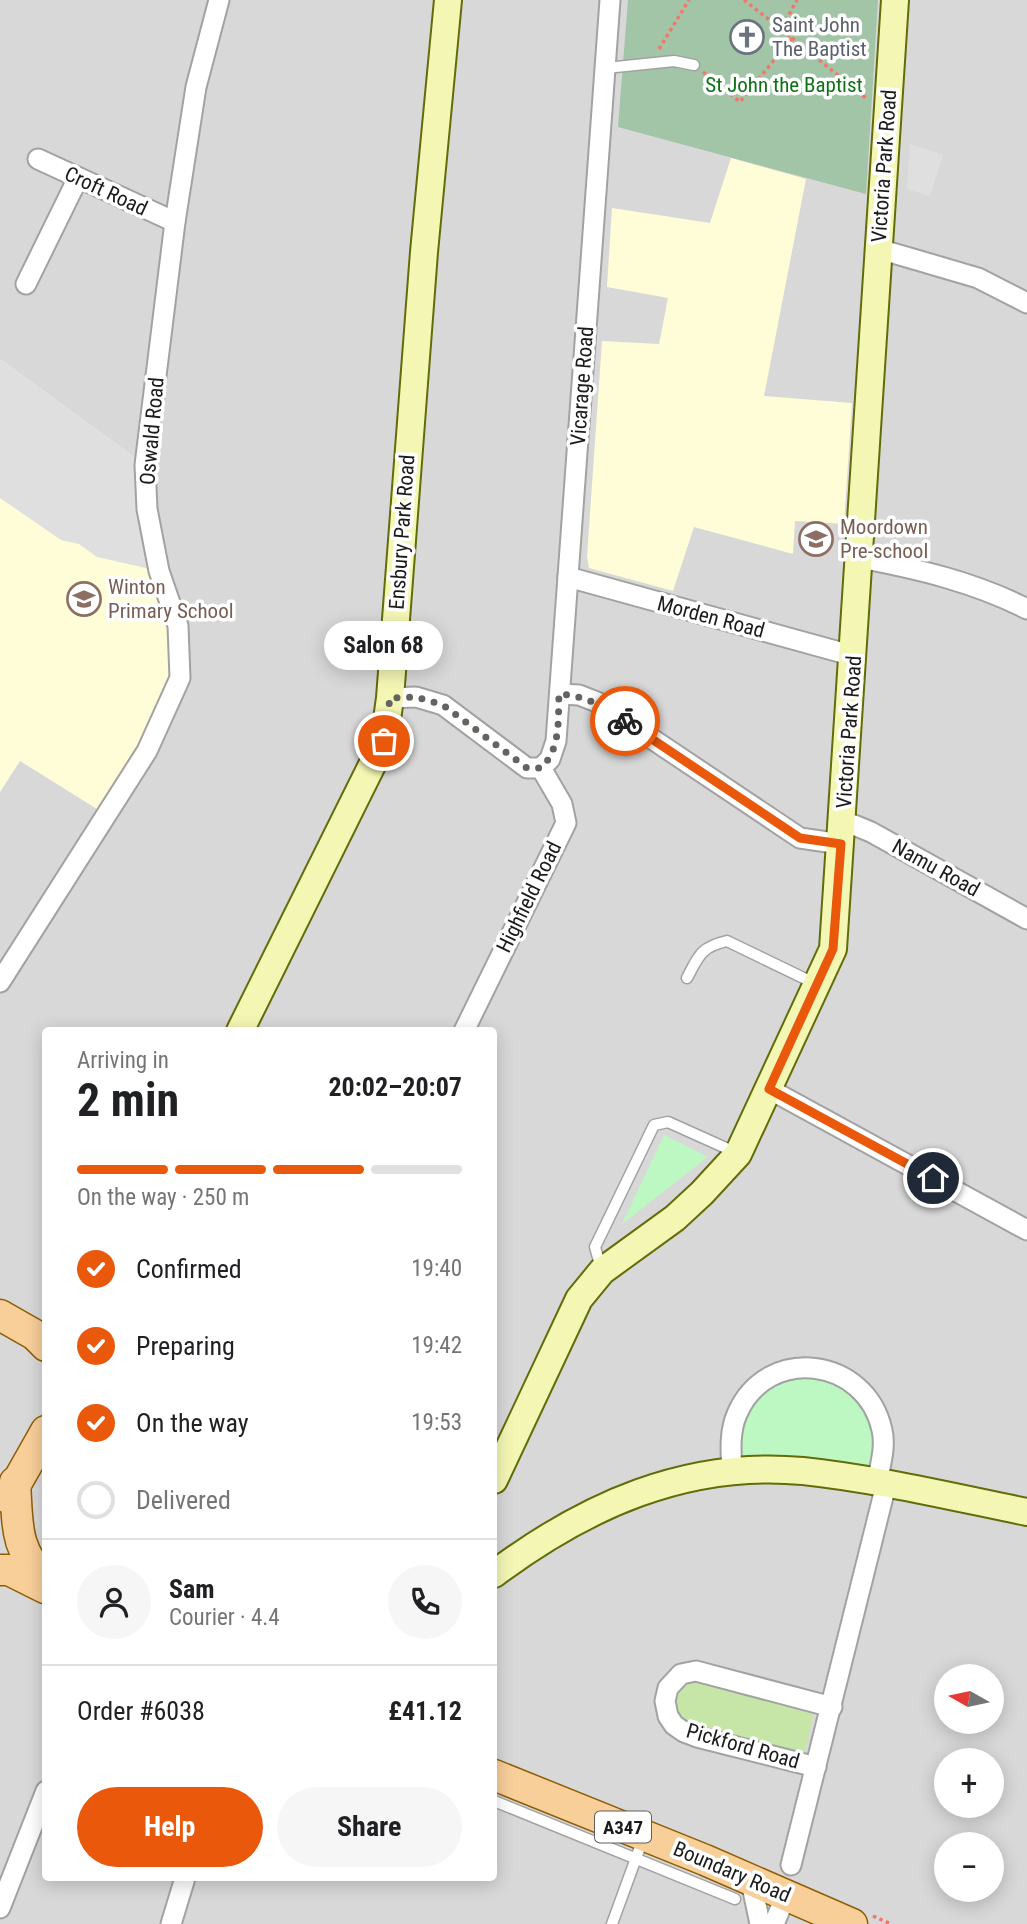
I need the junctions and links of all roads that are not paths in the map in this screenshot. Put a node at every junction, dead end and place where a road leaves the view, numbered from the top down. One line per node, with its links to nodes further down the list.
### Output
1 (219, 0): 9 (street, Oswald Road)
2 (448, 0): 18 (street, Ensbury Park Road)
3 (610, 0): 6 (street, Vicarage Road)
4 (895, 0): 10 (street, Victoria Park Road)
5 (694, 65): 6 (lane)
6 (606, 68): 14 (street, Vicarage Road)
7 (38, 159): 8 (street, Croft Road)
8 (78, 178): 9 (street, Croft Road); 11 (street)
9 (174, 222): 23 (street, Oswald Road)
10 (879, 249): 12 (street); 13 (street, Victoria Park Road)
11 (26, 284)
12 (1027, 303)
13 (860, 558): 15 (street); 16 (street, Victoria Park Road)
14 (568, 577): 16 (street, Morden Road); 17 (street, Vicarage Road)
15 (1027, 610)
16 (853, 656): 20 (street, Victoria Park Road)
17 (559, 694): 19 (street, Vicarage Road); 20 (street, Namu Road)
18 (390, 698): 19 (street); 25 (street, Ensbury Park Road)
19 (541, 768): 26 (street, Highfield Road)
20 (842, 834): 21 (street, Namu Road); 24 (street, Victoria Park Road)
21 (1027, 919)
22 (687, 978): 24 (lane)
23 (0, 982)
24 (817, 985): 27 (street, Victoria Park Road)
25 (242, 1027)
26 (466, 1027)
27 (769, 1089): 28 (street, Victoria Park Road); 29 (street)
28 (738, 1154): 30 (street, Victoria Park Road); 30 (lane)
29 (1027, 1230)
30 (602, 1272): 35 (street, Victoria Park Road)
31 (0, 1315): 32 (main road)
32 (42, 1338)
33 (42, 1438): 36 (main road)
34 (732, 1472): 37 (street); 37 (street, Pickford Road); 41 (street)
35 (497, 1473)
36 (15, 1482): 39 (main road); 42 (main road)
37 (882, 1484): 38 (street); 44 (street, Pickford Road)
38 (1027, 1512)
39 (0, 1513)
40 (0, 1570): 43 (main road)
41 (497, 1572)
42 (42, 1578)
43 (42, 1587)
44 (832, 1707): 45 (street, Pickford Road); 45 (street, Pickford Road)
45 (816, 1767): 50 (street, Pickford Road)
46 (497, 1776): 49 (main road, Boundary Road / A347)
47 (42, 1801): 54 (street)
48 (497, 1802): 49 (lane)
49 (639, 1847): 52 (main road, Boundary Road / A347); 56 (lane)
50 (792, 1865)
51 (184, 1881): 55 (street)
52 (743, 1890): 53 (main road, Boundary Road / A347); 57 (street)
53 (786, 1895): 57 (street); 58 (main road, Boundary Road / A347)
54 (0, 1908)
55 (171, 1924)
56 (612, 1924)
57 (769, 1924)
58 (852, 1924)

